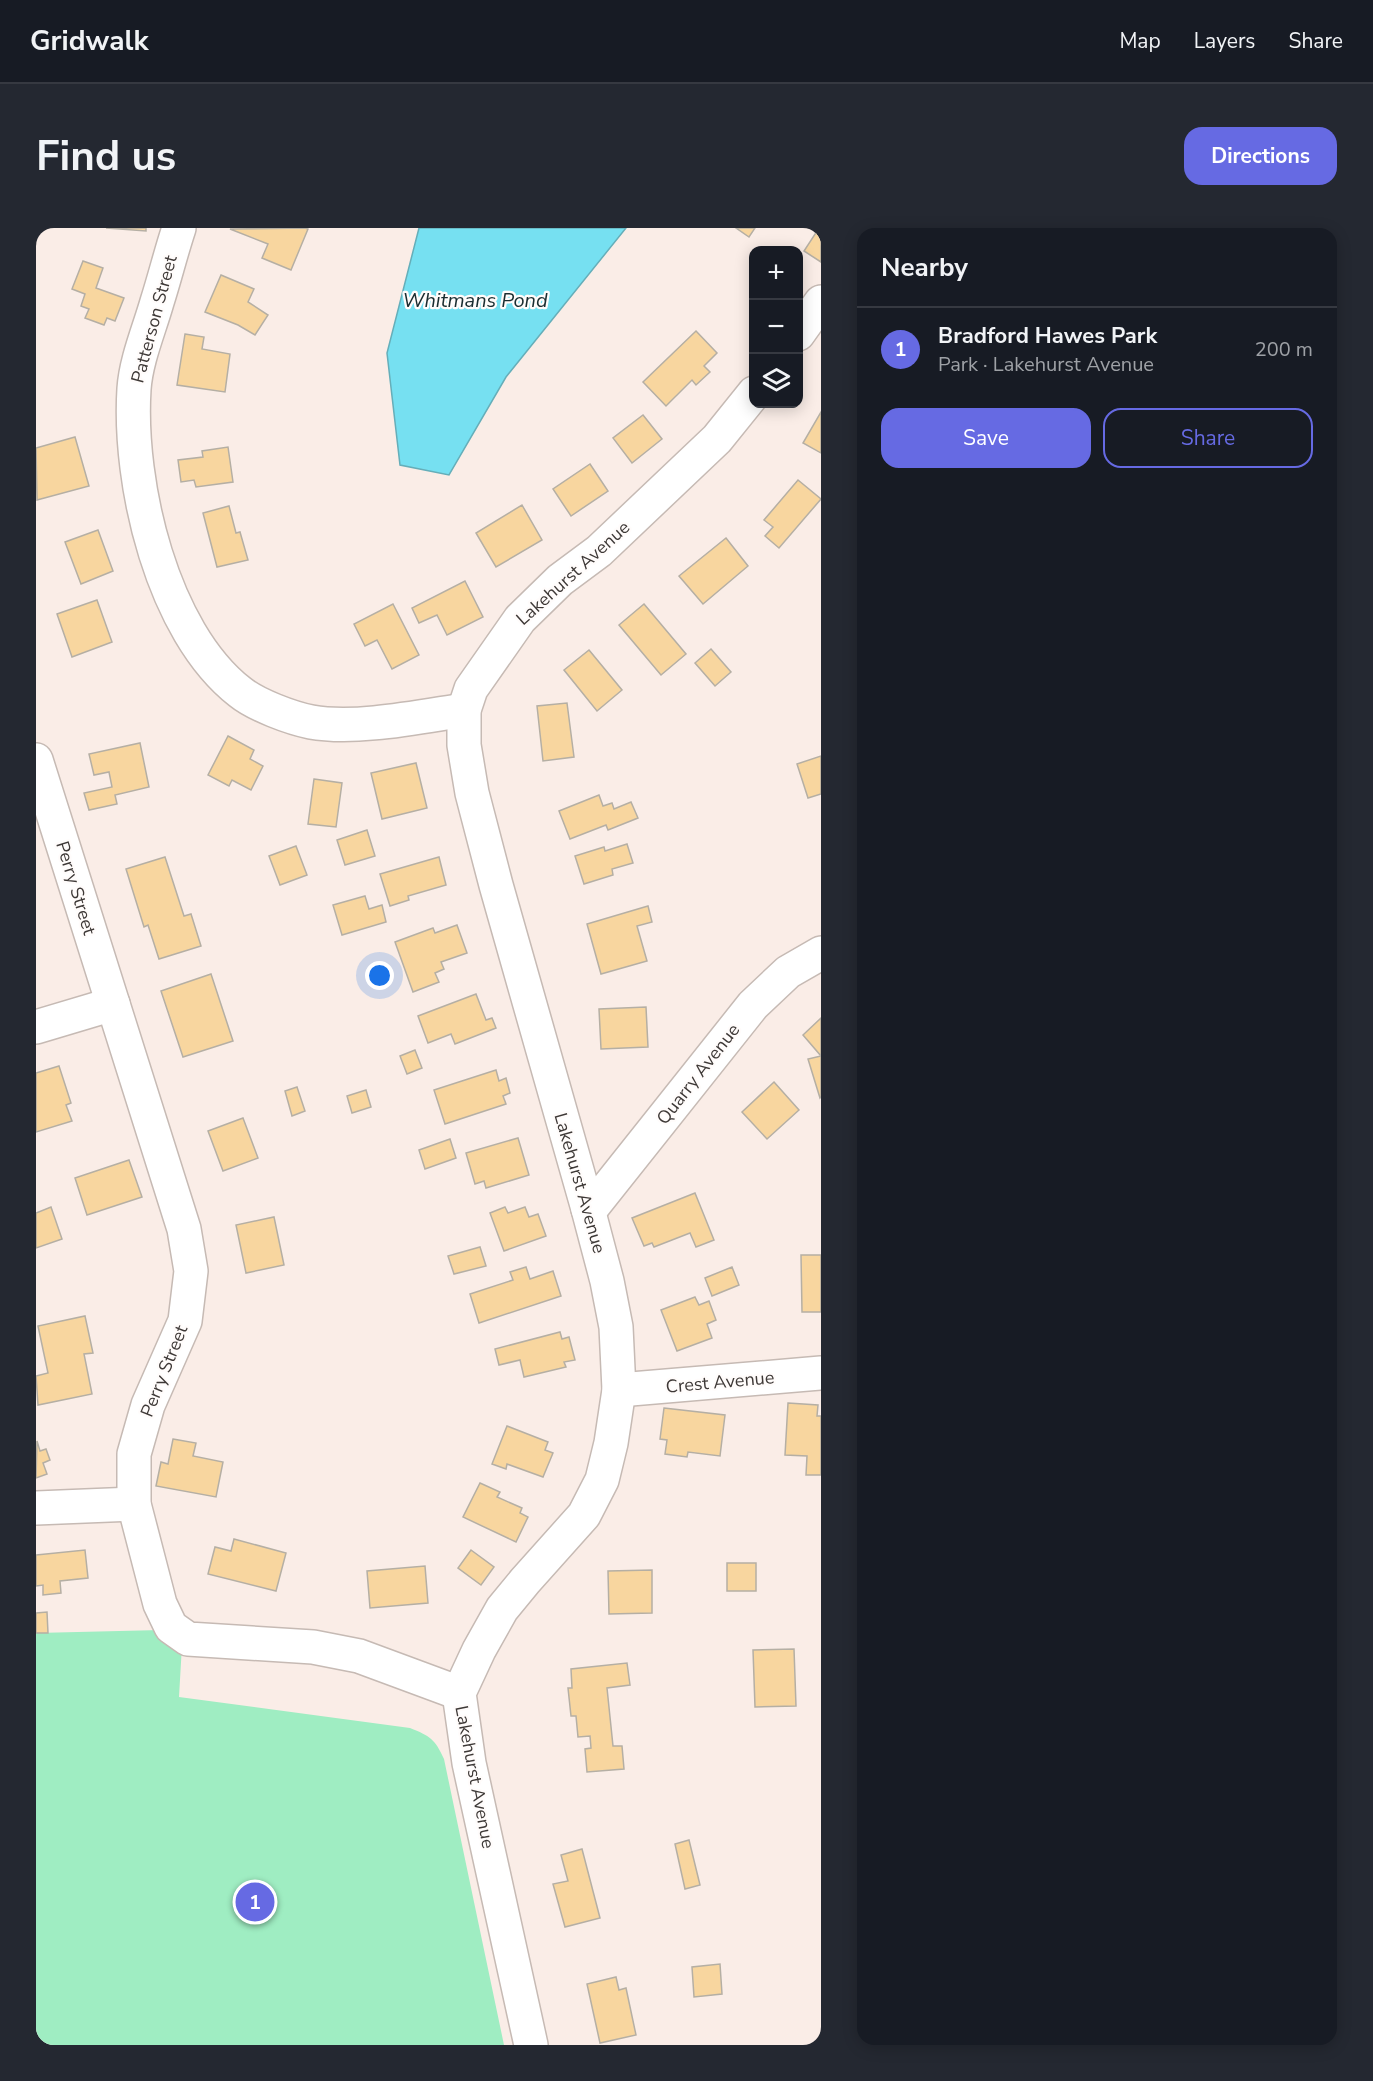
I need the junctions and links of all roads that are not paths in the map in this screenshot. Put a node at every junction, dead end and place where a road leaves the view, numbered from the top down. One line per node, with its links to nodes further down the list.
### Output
1 (179, 228): 5 (street, Patterson Street)
2 (821, 302): 3 (street)
3 (803, 327)
4 (749, 398): 5 (street, Lakehurst Avenue)
5 (464, 710): 11 (street, Lakehurst Avenue)
6 (36, 759): 7 (street, Perry Street)
7 (50, 854): 9 (street, Perry Street)
8 (821, 953): 11 (street, Quarry Avenue)
9 (113, 1004): 10 (street); 14 (street, Perry Street)
10 (36, 1027)
11 (588, 1209): 13 (street, Lakehurst Avenue)
12 (821, 1373): 13 (street, Crest Avenue)
13 (619, 1390): 16 (street, Lakehurst Avenue)
14 (134, 1504): 15 (street); 16 (street, Perry Street)
15 (36, 1508)
16 (459, 1693): 17 (street, Lakehurst Avenue)
17 (531, 2045)

